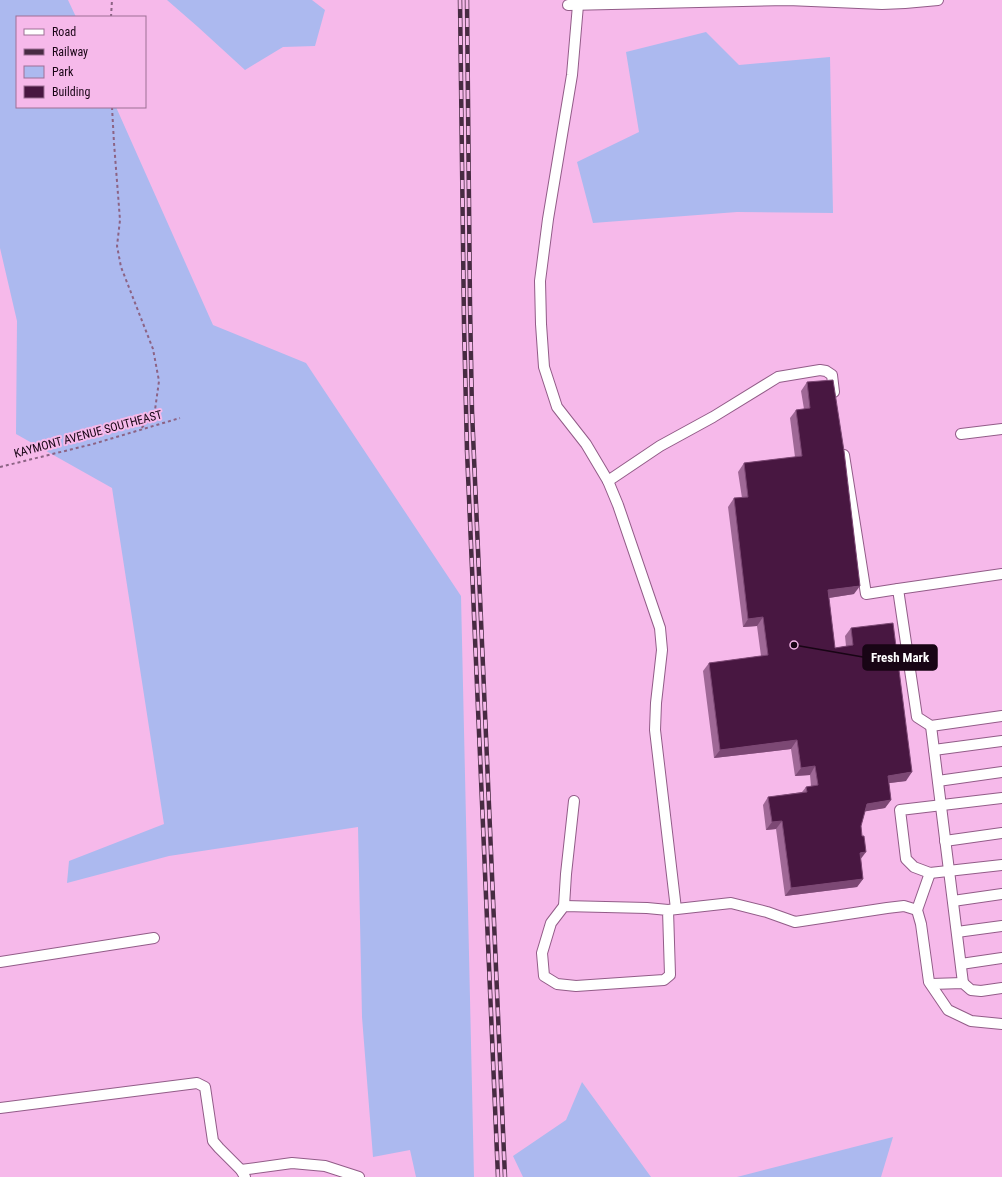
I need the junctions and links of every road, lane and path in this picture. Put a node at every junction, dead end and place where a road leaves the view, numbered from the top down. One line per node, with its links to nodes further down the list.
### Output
1 (112, 0): 5 (path)
2 (755, 0): 3 (street); 14 (street)
3 (805, 0): 4 (street)
4 (938, 0)
5 (111, 16)
6 (112, 108): 10 (path)
7 (836, 399): 14 (street)
8 (180, 418): 10 (path, KAYMONT AVENUE SOUTHEAST)
9 (1002, 428): 11 (street)
10 (141, 429): 13 (path, KAYMONT AVENUE SOUTHEAST)
11 (961, 434)
12 (843, 445): 16 (street)
13 (0, 467)
14 (608, 481): 34 (street)
15 (1002, 574): 16 (street)
16 (898, 589): 18 (street)
17 (1002, 716): 18 (street)
18 (931, 726): 20 (street)
19 (1002, 741): 20 (street)
20 (934, 750): 22 (street)
21 (1002, 772): 22 (street)
22 (938, 781): 25 (street)
23 (1002, 798): 25 (street)
24 (574, 801): 33 (street)
25 (941, 806): 27 (street); 30 (street)
26 (1002, 833): 27 (street)
27 (945, 841): 29 (street)
28 (1002, 865): 29 (street)
29 (949, 872): 30 (street); 32 (street)
30 (930, 874): 35 (street)
31 (1002, 894): 32 (street)
32 (953, 901): 37 (street)
33 (564, 906): 34 (street); 34 (street)
34 (672, 909): 35 (street)
35 (917, 910): 43 (street)
36 (1002, 926): 37 (street)
37 (957, 932): 41 (street)
38 (154, 938): 40 (street)
39 (1002, 958): 41 (street)
40 (0, 962)
41 (960, 964): 42 (street)
42 (963, 983): 43 (street); 44 (street)
43 (931, 984): 45 (street)
44 (1002, 988)
45 (1002, 1024)
46 (0, 1108): 47 (street)
47 (243, 1173): 48 (street)
48 (359, 1177)

